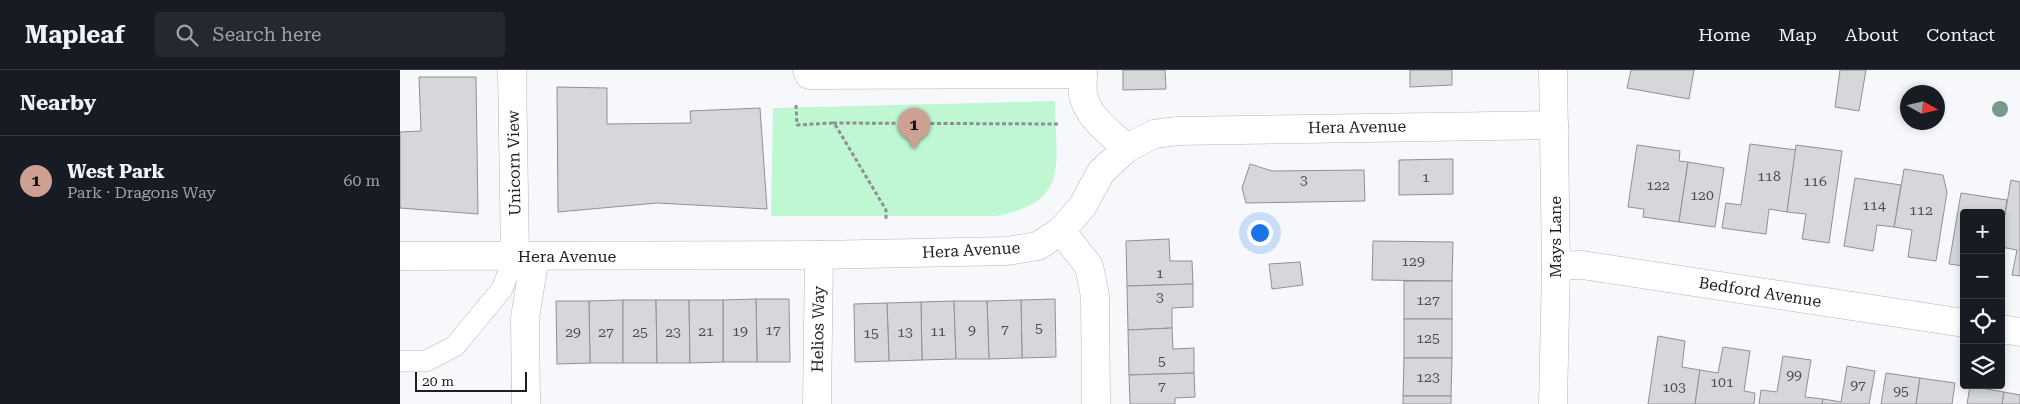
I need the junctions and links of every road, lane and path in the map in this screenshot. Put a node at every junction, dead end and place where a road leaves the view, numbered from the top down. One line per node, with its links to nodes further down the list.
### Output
1 (512, 70): 13 (street, Unicorn View)
2 (1553, 70): 7 (street, Mays Lane)
3 (808, 72): 4 (street); 5 (path)
4 (1083, 72): 8 (street)
5 (832, 123): 6 (path); 10 (path)
6 (1062, 124)
7 (1554, 125): 8 (street, Hera Avenue); 14 (street, Mays Lane)
8 (1127, 148): 9 (street, Hera Avenue)
9 (1061, 231): 10 (street, Hera Avenue); 21 (street)
10 (886, 253): 11 (street, Hera Avenue)
11 (820, 255): 13 (street, Hera Avenue); 20 (street, Helios Way)
12 (400, 256): 13 (street, Hera Avenue)
13 (525, 256): 18 (lane); 19 (street, Unicorn View)
14 (1556, 266): 15 (street, Bedford Avenue); 22 (street, Mays Lane)
15 (1960, 322)
16 (2005, 330): 17 (street)
17 (2020, 332)
18 (400, 361)
19 (526, 404)
20 (817, 404)
21 (1096, 404)
22 (1553, 404)

